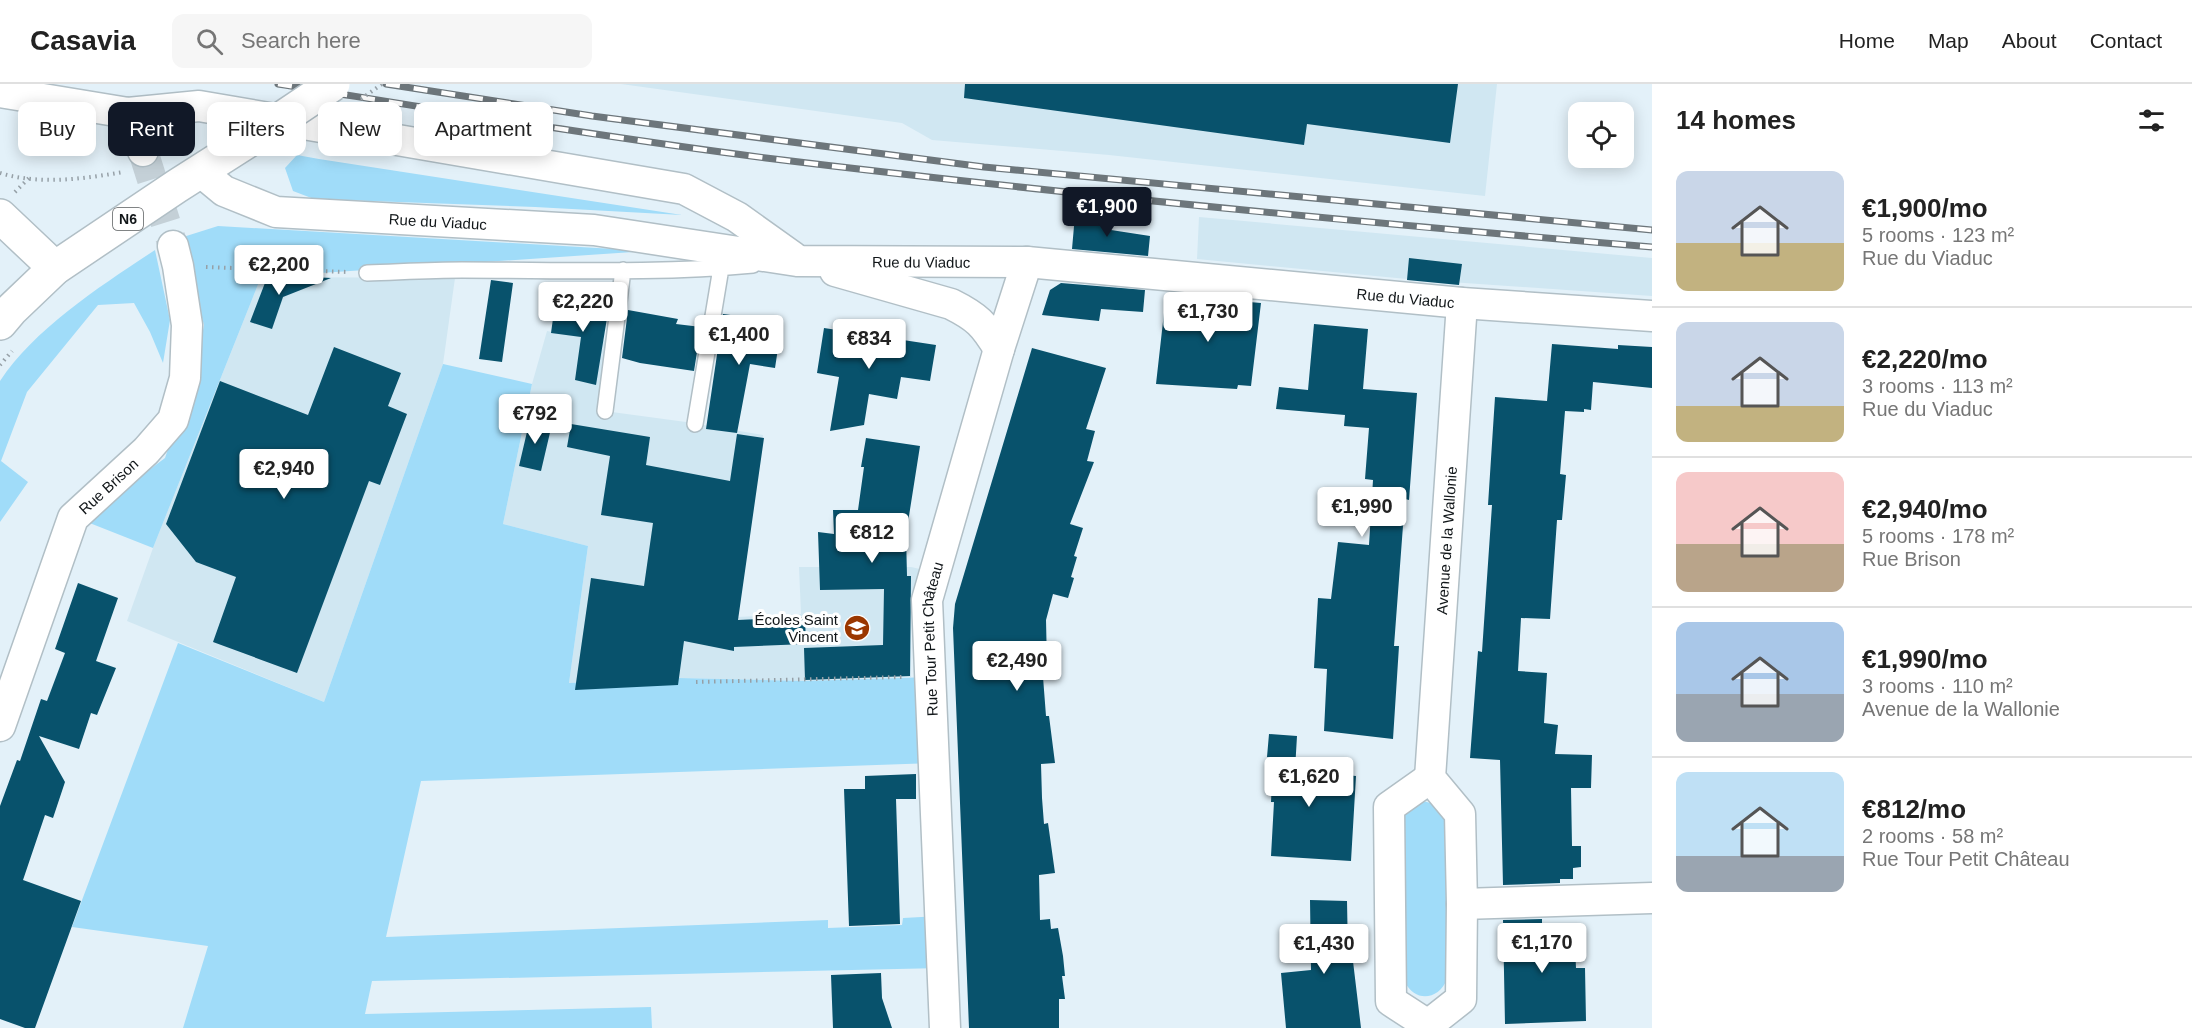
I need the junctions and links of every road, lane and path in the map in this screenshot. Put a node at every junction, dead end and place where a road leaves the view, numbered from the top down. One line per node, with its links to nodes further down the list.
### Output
1 (333, 84): 5 (main road, N6, bridge)
2 (0, 92): 4 (street)
3 (195, 106): 8 (street)
4 (108, 110)
5 (201, 172): 8 (street, Rue du Viaduc); 10 (main road, N6)
6 (0, 216): 10 (main road)
7 (175, 256): 13 (path); 22 (street, Rue Brison)
8 (797, 261): 9 (street, Rue du Viaduc); 11 (lane); 17 (street)
9 (1027, 261): 14 (street, Rue du Viaduc); 17 (street, Rue Tour Petit Château)
10 (55, 268): 16 (main road, N6)
11 (721, 268): 12 (lane); 19 (lane)
12 (623, 270): 13 (lane); 18 (lane)
13 (367, 273)
14 (1462, 303): 15 (street, Rue du Viaduc); 23 (street, Avenue de la Wallonie)
15 (1652, 316)
16 (0, 324)
17 (999, 349): 20 (street, Rue Tour Petit Château)
18 (605, 411)
19 (695, 424)
20 (930, 676): 21 (path); 27 (street, Rue Tour Petit Château)
21 (696, 682)
22 (0, 726)
23 (1430, 778): 25 (street); 26 (street)
24 (1652, 898): 25 (street)
25 (1462, 904): 26 (street)
26 (1428, 1026)
27 (945, 1028)

